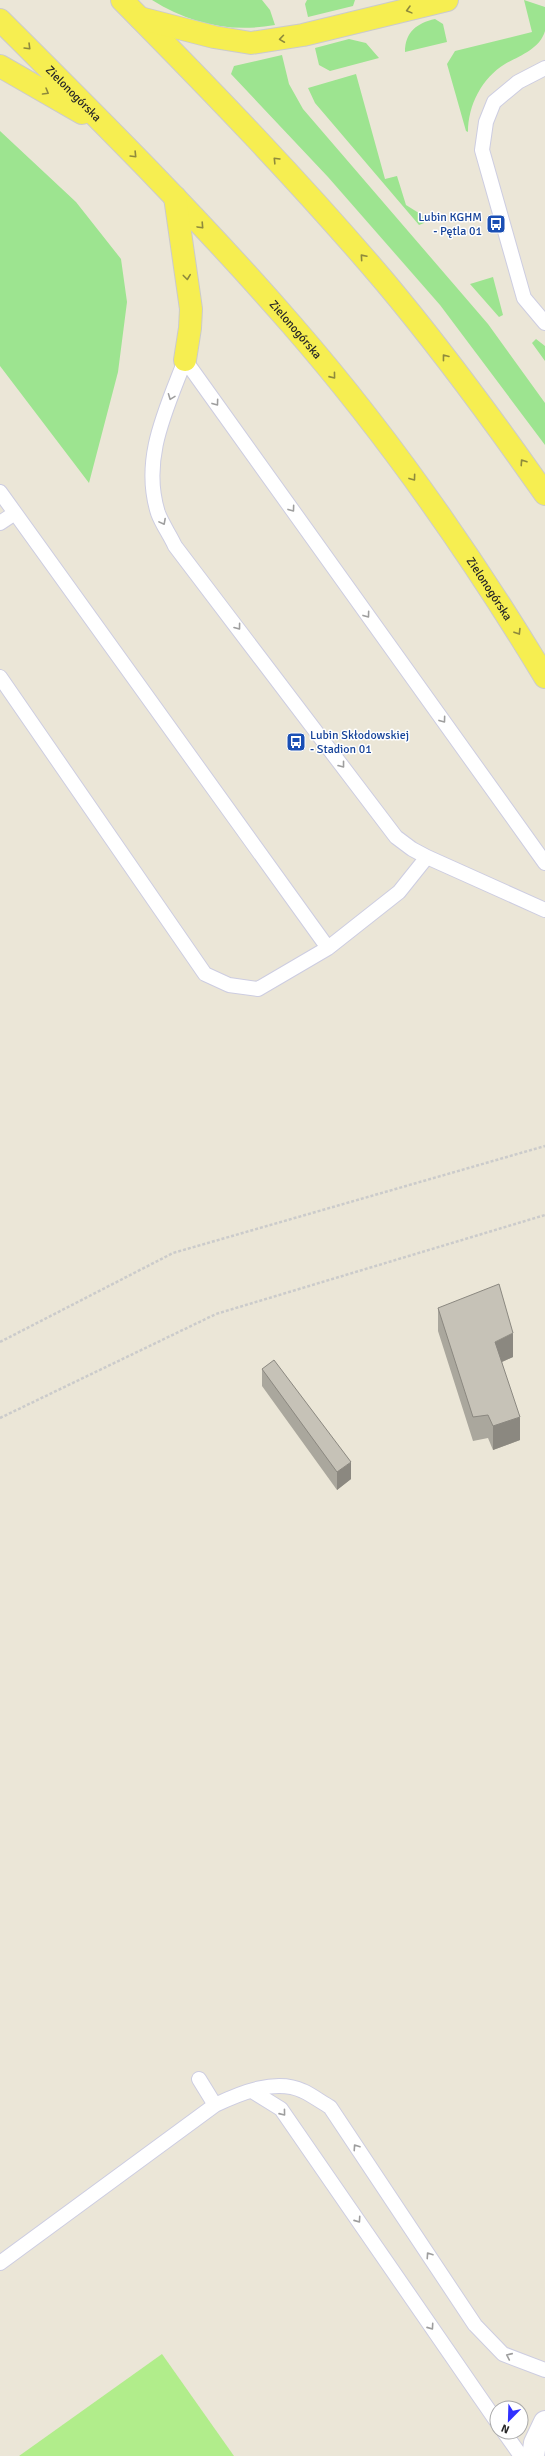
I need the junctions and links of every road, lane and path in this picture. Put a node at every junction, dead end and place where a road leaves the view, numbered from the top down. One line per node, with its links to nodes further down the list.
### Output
1 (122, 0): 3 (main road)
2 (447, 0): 3 (main road, one-way to 3)
3 (139, 18): 12 (main road, one-way to 3)
4 (0, 20): 7 (main road, Zielonogórska, one-way to 7)
5 (0, 66): 7 (main road, one-way to 7)
6 (545, 68): 9 (lane)
7 (106, 127): 8 (main road, Zielonogórska, one-way to 8)
8 (175, 197): 10 (main road, one-way to 10); 16 (main road, Zielonogórska, one-way to 16)
9 (545, 322)
10 (185, 360): 17 (lane, one-way to 17); 18 (lane, one-way to 18)
11 (0, 492): 13 (lane)
12 (545, 494)
13 (15, 513): 14 (lane); 20 (lane)
14 (0, 523)
15 (0, 677): 20 (lane)
16 (545, 677)
17 (427, 857): 19 (lane); 20 (lane)
18 (545, 863)
19 (545, 910)
20 (328, 948)
21 (545, 1146): 23 (path)
22 (545, 1215): 24 (path)
23 (0, 1342)
24 (0, 1418)
25 (199, 2080): 27 (lane)
26 (252, 2091): 27 (lane); 29 (lane, one-way to 26); 30 (lane, one-way to 30)
27 (215, 2104): 28 (lane)
28 (0, 2263)
29 (545, 2370)
30 (489, 2410)
31 (545, 2422): 34 (street)
32 (510, 2440): 33 (lane)
33 (521, 2456)
34 (533, 2456)

